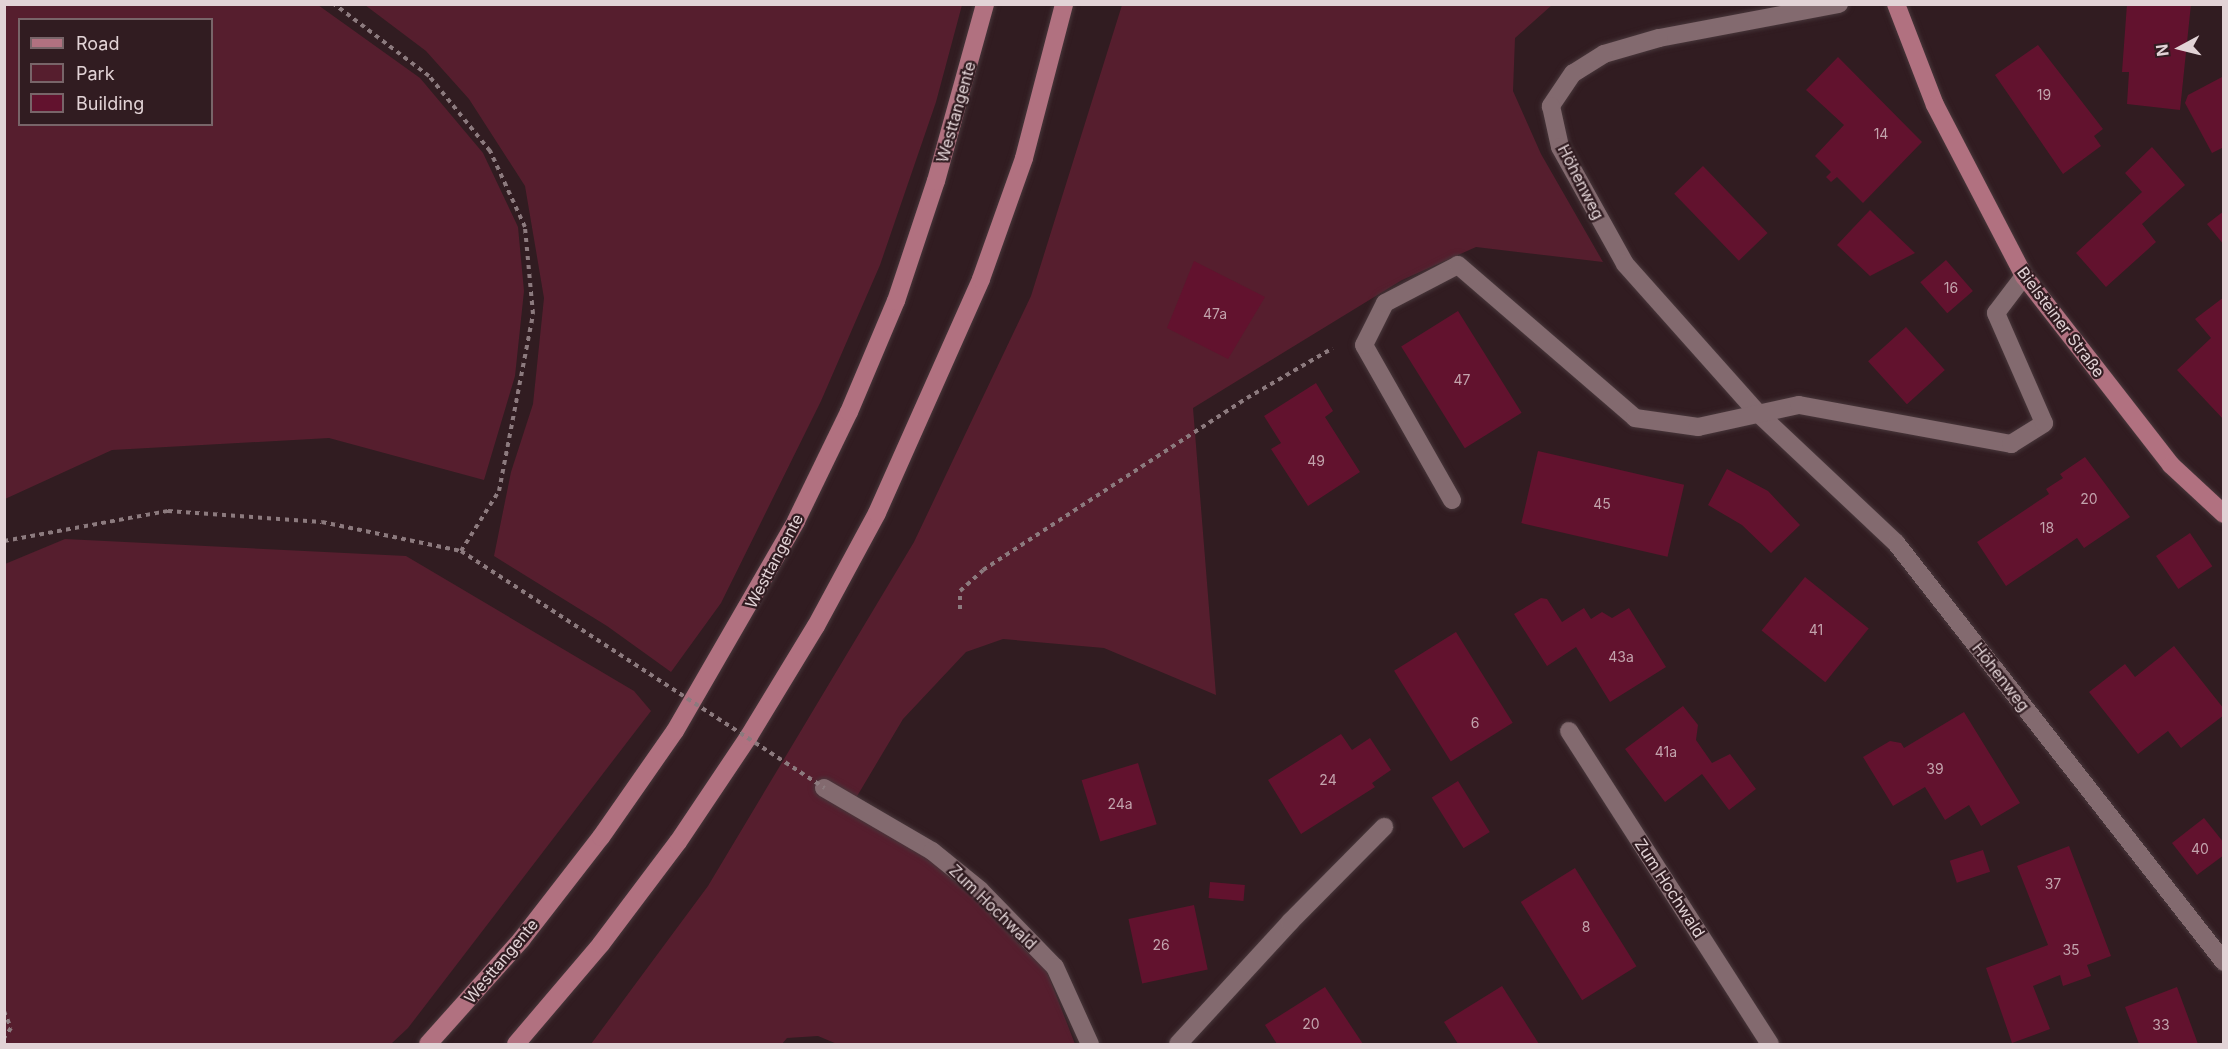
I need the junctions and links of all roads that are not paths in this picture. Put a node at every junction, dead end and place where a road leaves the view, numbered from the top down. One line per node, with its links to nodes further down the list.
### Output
1 (985, 4): 13 (main road, Westtangente)
2 (1064, 4): 14 (main road)
3 (1839, 4): 6 (street, Höhenweg)
4 (1896, 4): 5 (main road, Bielsteiner Straße)
5 (2024, 276): 6 (street); 8 (main road, Bielsteiner Straße)
6 (1757, 411): 7 (street); 12 (street, Höhenweg)
7 (1452, 500)
8 (2223, 514)
9 (1569, 731): 17 (street, Zum Hochwald)
10 (824, 788): 15 (street, Zum Hochwald)
11 (1384, 827): 16 (street)
12 (2223, 962)
13 (428, 1044)
14 (516, 1044)
15 (1090, 1044)
16 (1178, 1044)
17 (1770, 1044)

